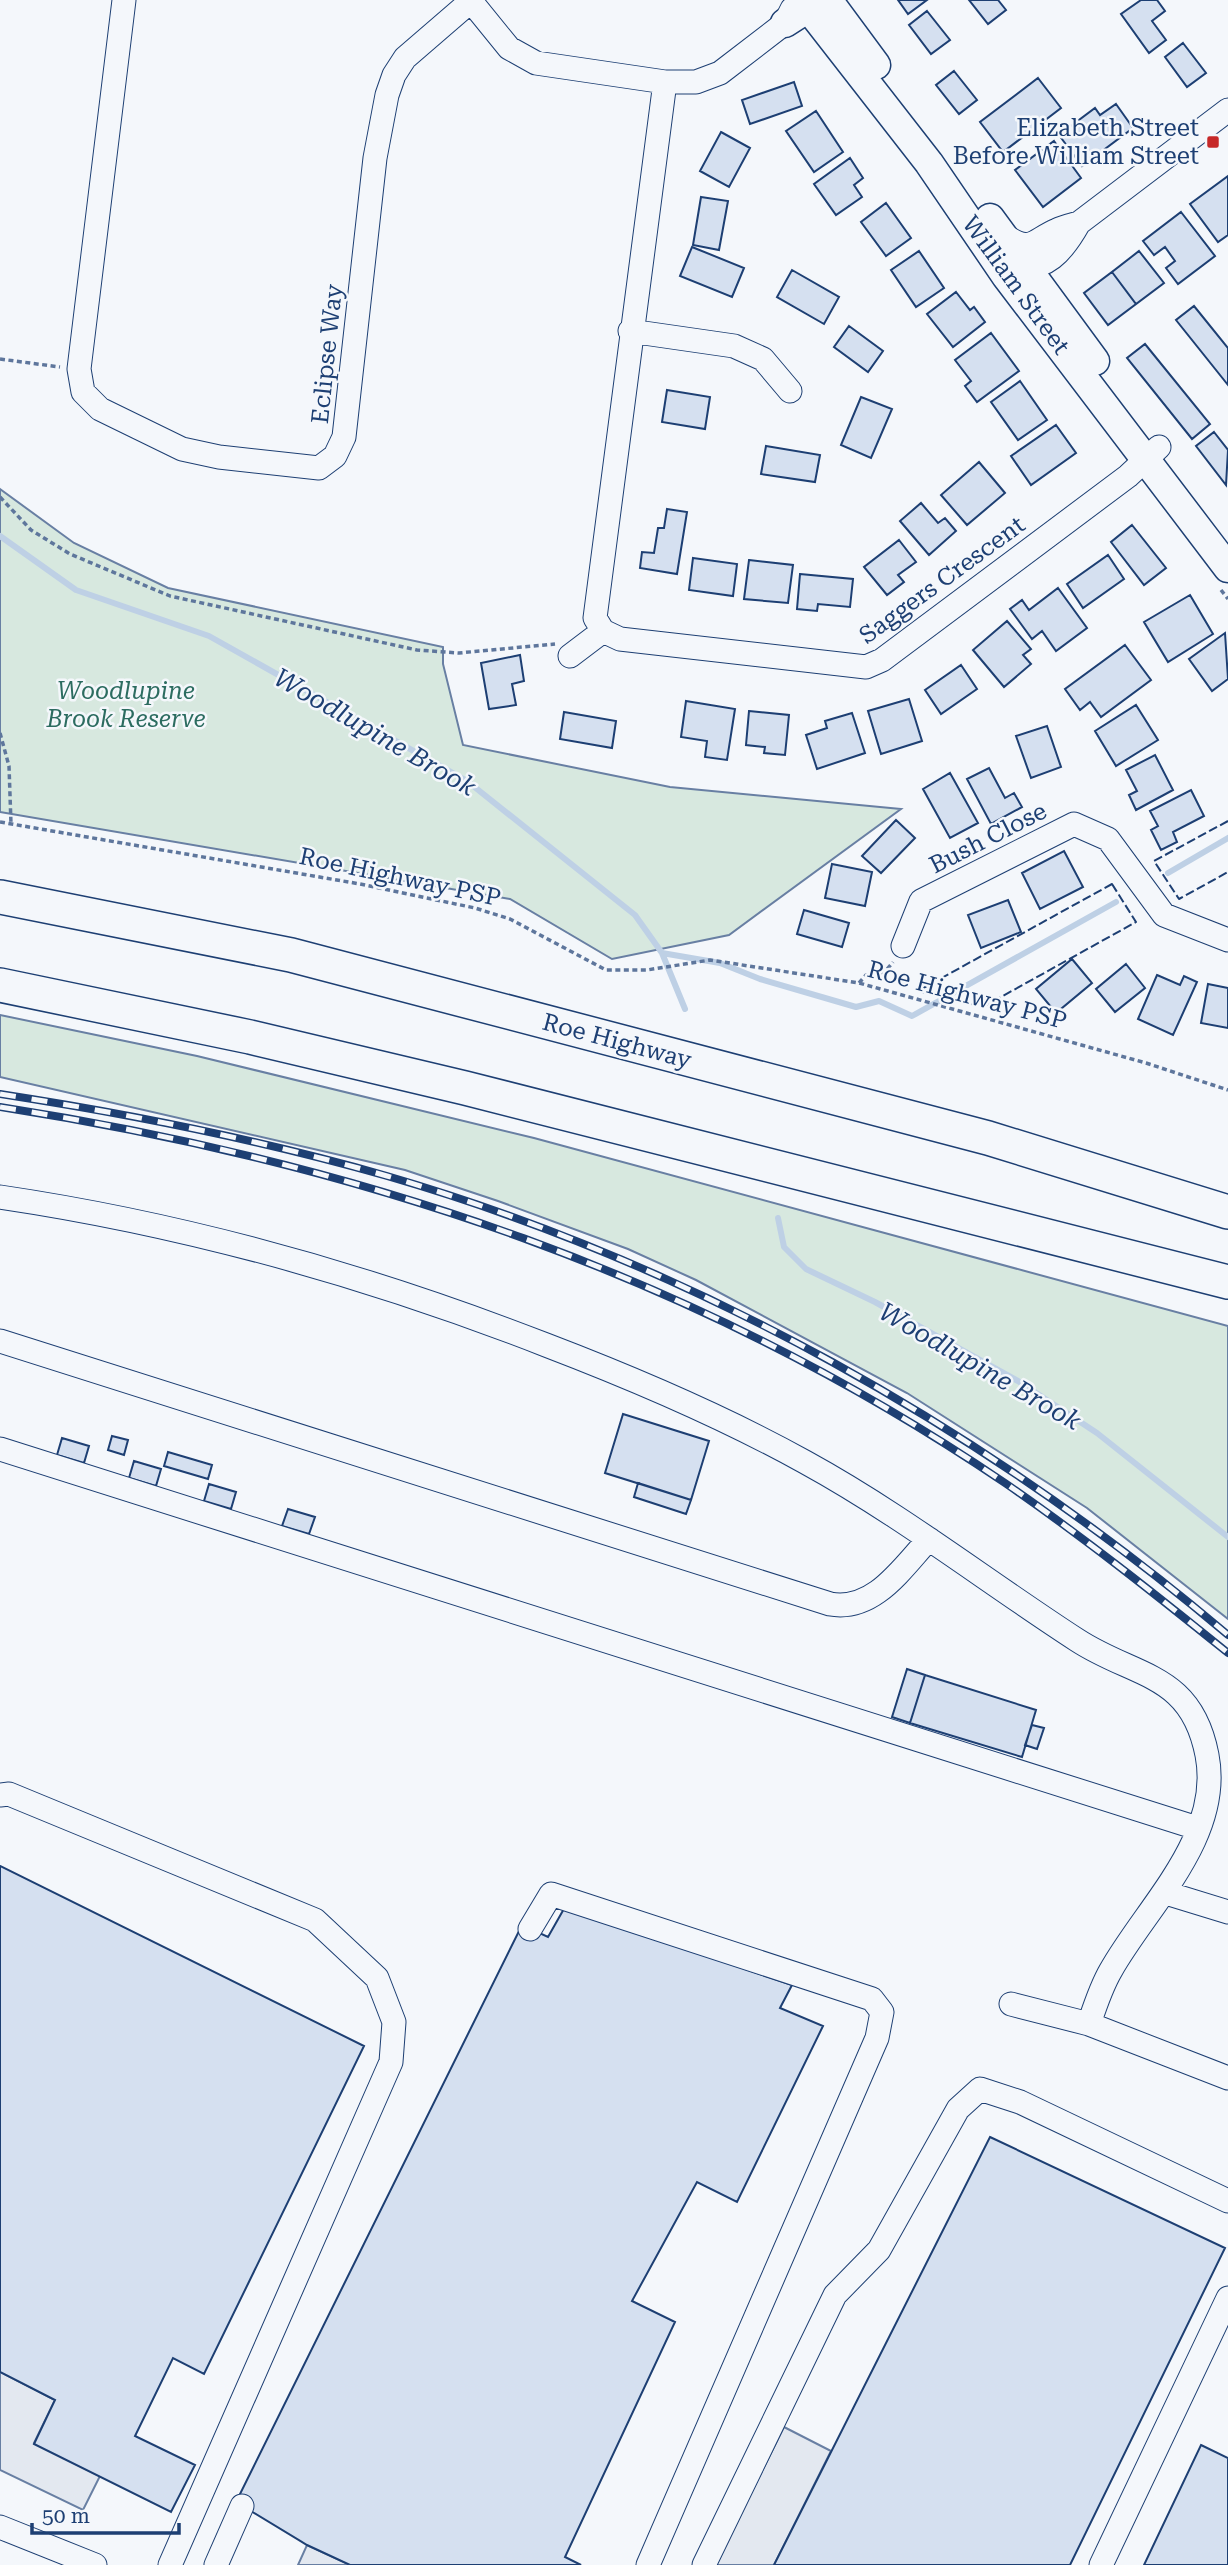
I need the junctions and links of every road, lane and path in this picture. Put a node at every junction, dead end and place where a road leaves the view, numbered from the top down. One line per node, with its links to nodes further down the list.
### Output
1 (124, 0): 10 (street, Eclipse Way)
2 (471, 0): 4 (street); 10 (street, Eclipse Way)
3 (809, 10): 4 (street); 6 (main road, William Street)
4 (665, 82): 8 (street)
5 (1228, 110): 7 (street)
6 (996, 242): 7 (main road, William Street); 11 (main road, William Street)
7 (1029, 259): 11 (main road); 13 (main road, William Street)
8 (630, 331): 12 (street); 17 (street)
9 (0, 359): 10 (path)
10 (79, 369)
11 (1087, 383): 13 (main road, William Street)
12 (790, 391)
13 (1152, 453): 15 (main road, William Street); 16 (main road, William Street); 17 (street, Saggers Crescent)
14 (0, 497): 18 (path)
15 (1228, 539)
16 (1228, 568)
17 (603, 631): 18 (street)
18 (576, 651)
19 (0, 733): 21 (path)
20 (0, 822): 21 (path, Roe Highway PSP)
21 (11, 824): 25 (path, Roe Highway PSP)
22 (0, 897): 29 (highway, Roe Highway)
23 (1228, 940): 24 (street, Bush Close)
24 (903, 946): 25 (path)
25 (859, 983): 27 (path, Roe Highway PSP)
26 (0, 985): 30 (highway)
27 (1228, 1090)
28 (0, 1197): 33 (street)
29 (1228, 1212)
30 (1228, 1282)
31 (0, 1341): 33 (street)
32 (0, 1449): 35 (street)
33 (929, 1539): 35 (street)
34 (0, 1795): 47 (street)
35 (1197, 1828): 36 (street)
36 (1166, 1893): 37 (street); 40 (street)
37 (1228, 1912)
38 (530, 1929): 49 (street)
39 (1011, 2004): 40 (street)
40 (1089, 2024): 41 (street)
41 (1228, 2078)
42 (1228, 2201): 50 (street)
43 (1228, 2298): 51 (street)
44 (242, 2505): 48 (street)
45 (0, 2527): 46 (street)
46 (95, 2565)
47 (170, 2565)
48 (216, 2565)
49 (648, 2565)
50 (704, 2565)
51 (1101, 2565)

